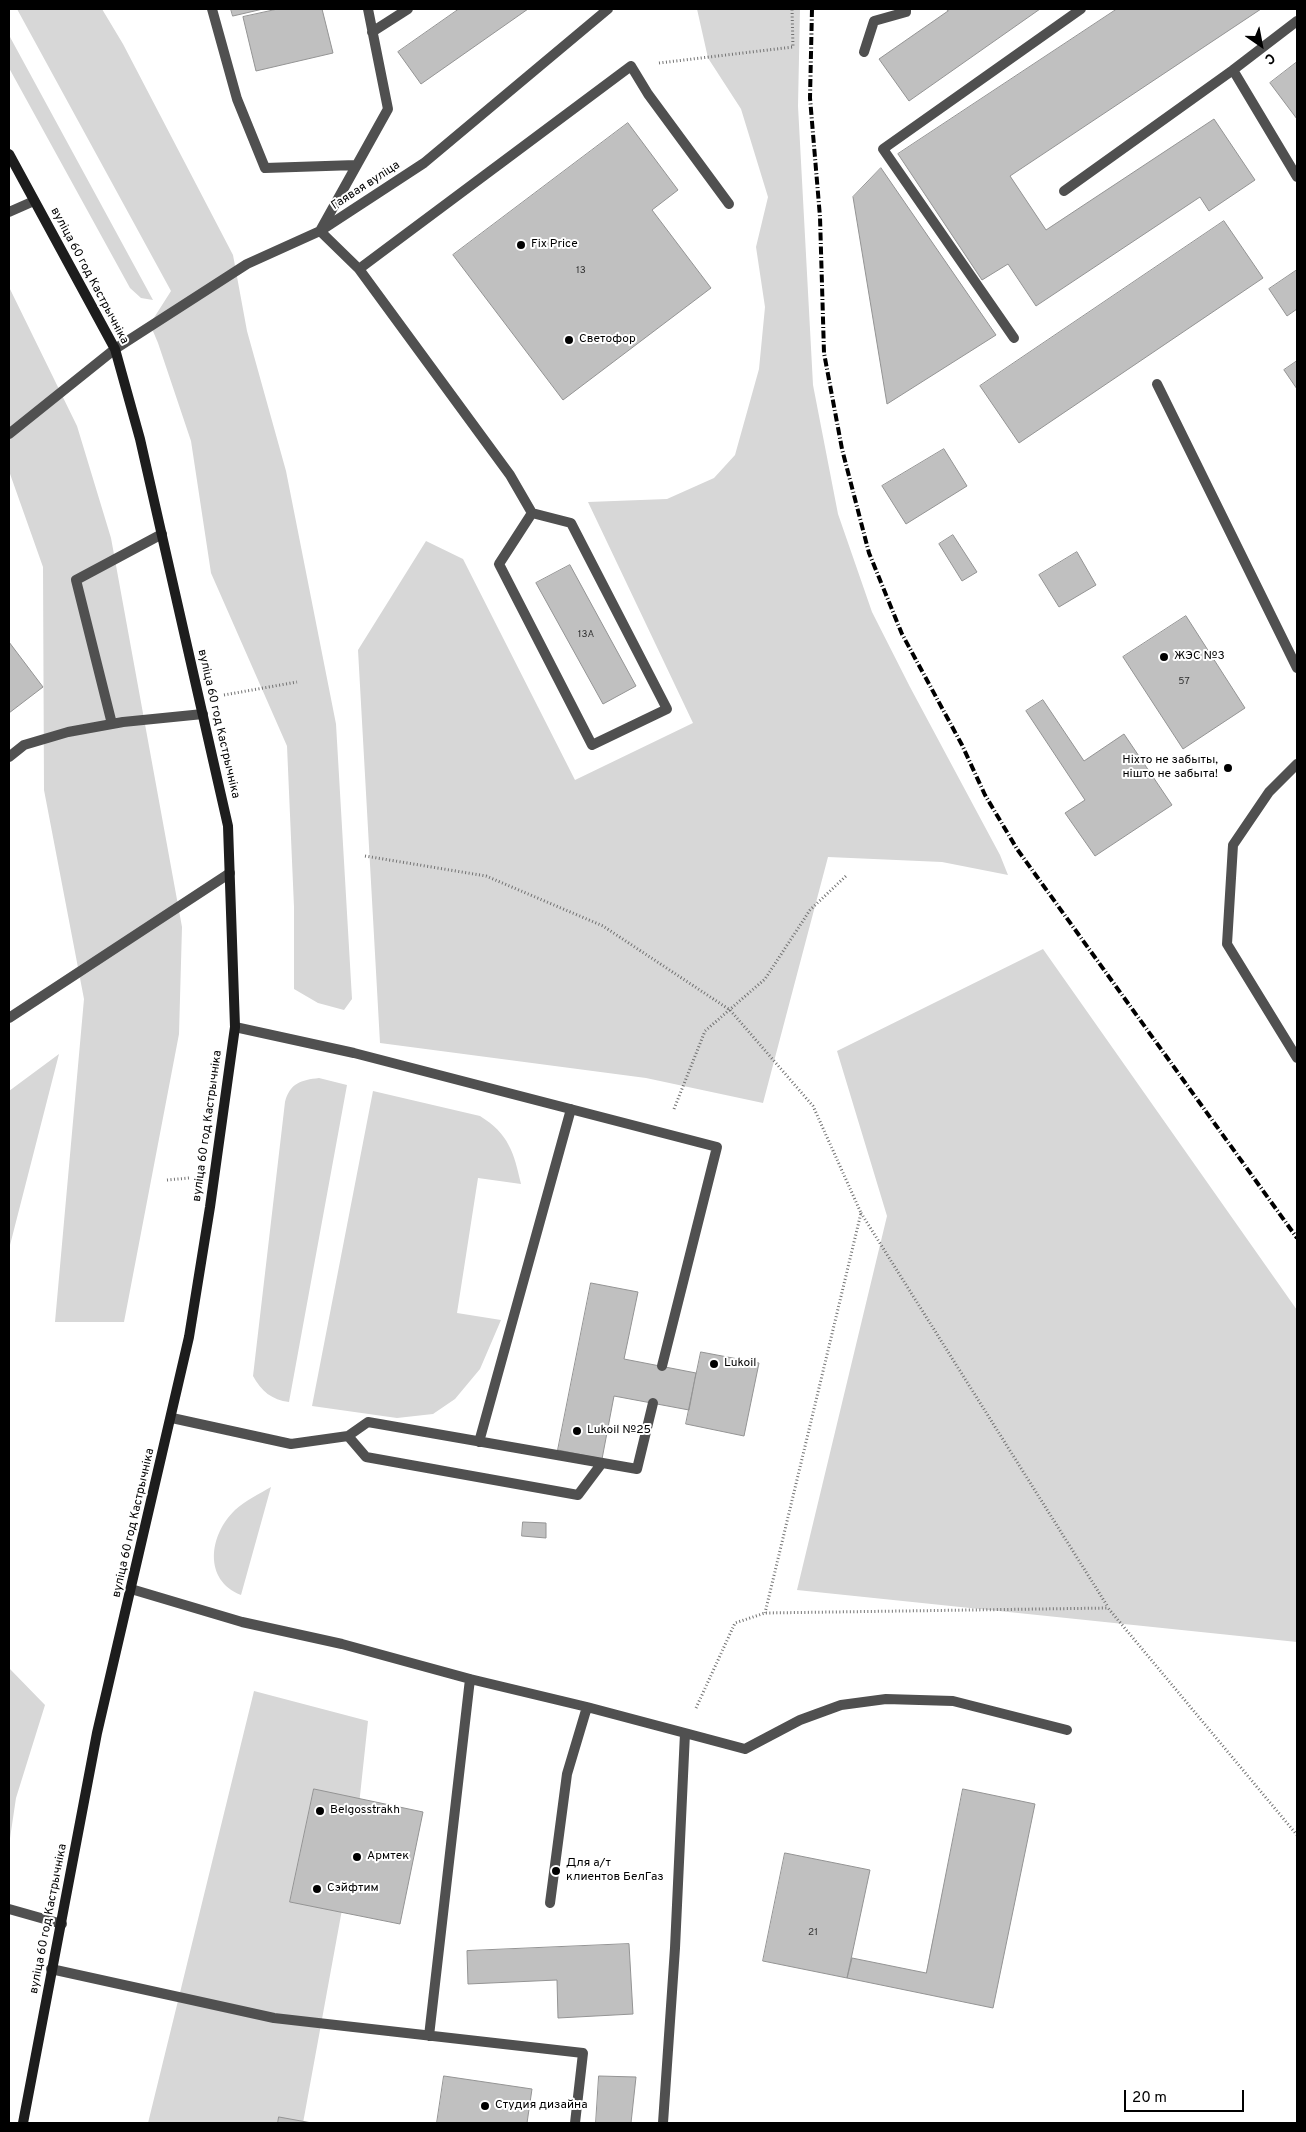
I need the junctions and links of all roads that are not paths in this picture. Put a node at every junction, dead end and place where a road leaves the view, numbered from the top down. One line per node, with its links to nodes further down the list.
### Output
1 (212, 9): 12 (lane)
2 (368, 9): 8 (lane)
3 (408, 9): 8 (lane)
4 (608, 9): 18 (lane, Гаявая вуліца)
5 (906, 9): 9 (lane)
6 (1081, 9): 20 (lane)
7 (1297, 21): 10 (lane)
8 (372, 32): 12 (lane)
9 (864, 52)
10 (1233, 70): 13 (lane); 14 (lane)
11 (9, 154): 15 (street, вуліца 60 год Кастрычніка)
12 (356, 165): 18 (lane)
13 (1297, 177)
14 (1064, 191)
15 (34, 201): 17 (lane); 21 (street, вуліца 60 год Кастрычніка)
16 (729, 204): 19 (lane)
17 (9, 212)
18 (320, 231): 19 (lane); 21 (lane, Гаявая вуліца)
19 (359, 269): 24 (lane)
20 (1014, 338)
21 (115, 349): 23 (lane, Гаявая вуліца); 25 (street, вуліца 60 год Кастрычніка)
22 (1157, 384): 26 (lane)
23 (9, 434)
24 (532, 513): 24 (lane)
25 (162, 534): 27 (street, вуліца 60 год Кастрычніка); 28 (lane)
26 (1297, 668)
27 (204, 714): 28 (lane); 31 (street, вуліца 60 год Кастрычніка)
28 (112, 724): 29 (lane)
29 (9, 757)
30 (1297, 764): 34 (lane)
31 (230, 873): 32 (lane); 33 (street, вуліца 60 год Кастрычніка)
32 (9, 1018)
33 (235, 1027): 35 (lane); 38 (street, вуліца 60 год Кастрычніка)
34 (1297, 1058)
35 (571, 1109): 36 (lane); 40 (lane)
36 (662, 1366)
37 (653, 1403): 41 (lane)
38 (172, 1418): 39 (lane); 42 (street, вуліца 60 год Кастрычніка)
39 (348, 1436): 40 (lane); 41 (lane)
40 (479, 1442): 41 (lane)
41 (602, 1463)
42 (132, 1589): 43 (lane); 49 (street, вуліца 60 год Кастрычніка)
43 (470, 1679): 44 (lane); 51 (lane)
44 (587, 1707): 46 (lane); 47 (lane)
45 (1067, 1730): 46 (lane)
46 (685, 1733): 54 (lane)
47 (550, 1903)
48 (9, 1909): 49 (lane)
49 (62, 1924): 50 (street, вуліца 60 год Кастрычніка)
50 (51, 1969): 51 (lane); 52 (street, вуліца 60 год Кастрычніка)
51 (429, 2036): 53 (lane)
52 (24, 2123)
53 (575, 2123)
54 (663, 2123)

